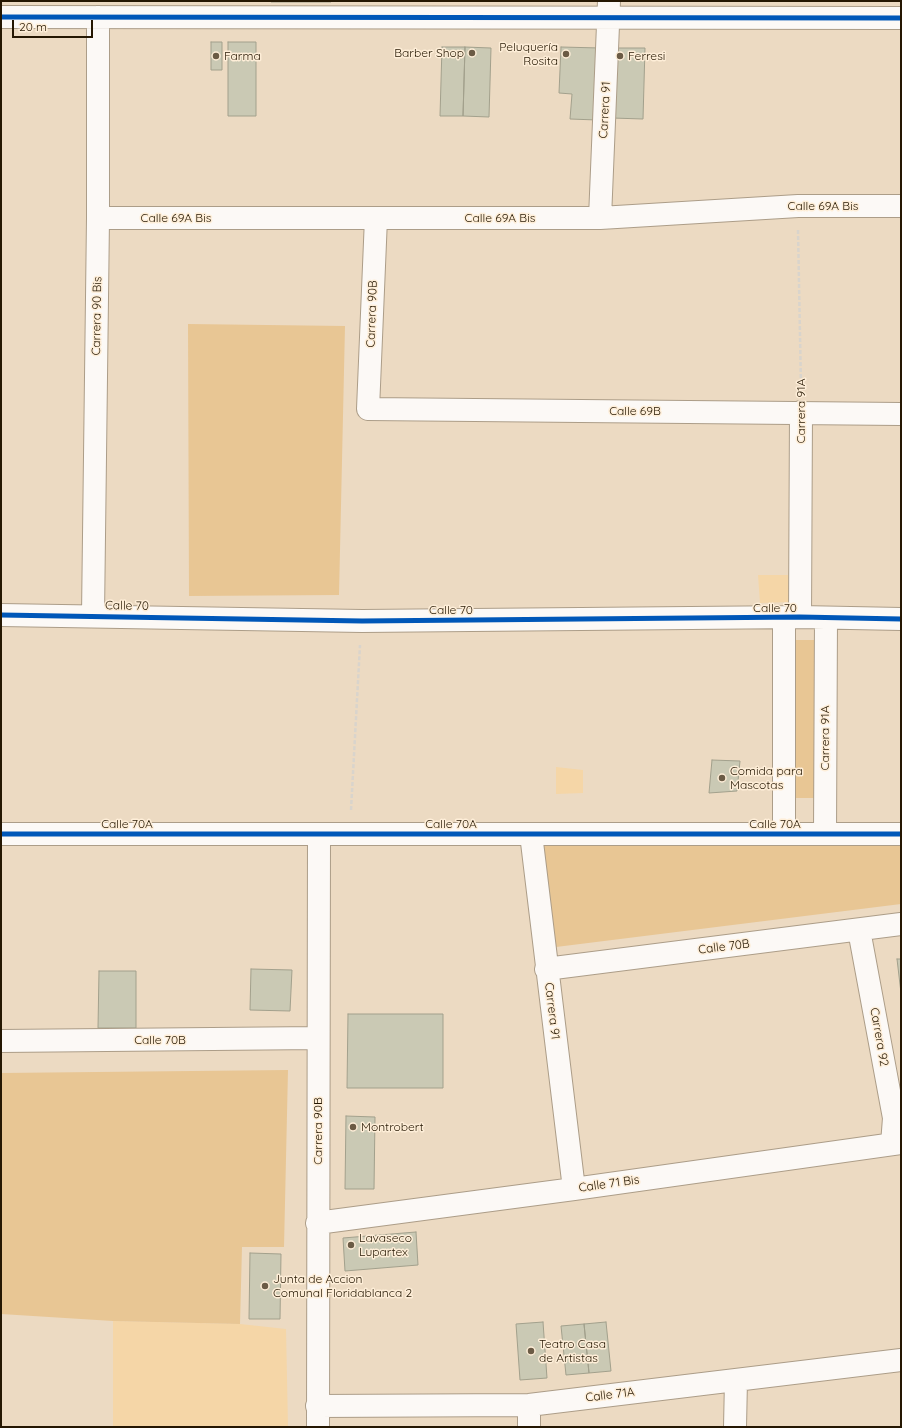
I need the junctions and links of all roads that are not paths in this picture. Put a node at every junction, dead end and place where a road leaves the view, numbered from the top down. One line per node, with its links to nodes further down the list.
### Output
1 (245, 9): 2 (street); 5 (street)
2 (609, 9): 3 (street); 10 (street, Carrera 91)
3 (829, 9): 6 (street)
4 (1, 17): 5 (street)
5 (98, 17): 8 (street, Carrera 90 Bis)
6 (901, 18)
7 (901, 206): 10 (street, Calle 69A Bis)
8 (98, 218): 9 (street, Calle 69A Bis); 15 (street, Carrera 90 Bis)
9 (376, 218): 10 (street, Calle 69A Bis); 11 (street, Carrera 90B)
10 (600, 218)
11 (368, 409): 12 (street, Calle 69B)
12 (801, 412): 13 (street, Calle 69B); 16 (street, Carrera 91A)
13 (901, 414)
14 (1, 615): 15 (street, Calle 70)
15 (93, 615): 16 (street, Calle 70)
16 (792, 618): 17 (street, Calle 70); 22 (street, Carrera 91A)
17 (826, 618): 18 (street, Calle 70); 23 (street, Carrera 91A)
18 (901, 619)
19 (1, 834): 20 (street, Calle 70A)
20 (318, 834): 21 (street, Calle 70A); 28 (street, Carrera 90B)
21 (531, 834): 22 (street, Calle 70A); 27 (street, Carrera 91)
22 (784, 834): 23 (street, Calle 70A)
23 (825, 834): 24 (street, Calle 70A)
24 (901, 834)
25 (901, 924): 26 (street, Calle 70B)
26 (859, 930): 27 (street, Calle 70B); 30 (street, Carrera 92)
27 (546, 969): 31 (street, Carrera 91)
28 (318, 1038): 29 (street, Calle 70B); 32 (street, Carrera 90B)
29 (1, 1041)
30 (896, 1144): 31 (street, Calle 71 Bis)
31 (574, 1189): 32 (street, Calle 71 Bis)
32 (318, 1222): 36 (street, Carrera 90B)
33 (901, 1360): 34 (street, Calle 71A)
34 (736, 1380): 35 (street, Calle 71A); 38 (street)
35 (529, 1405): 36 (street, Calle 71A); 37 (street)
36 (318, 1417)
37 (529, 1427)
38 (735, 1427)

